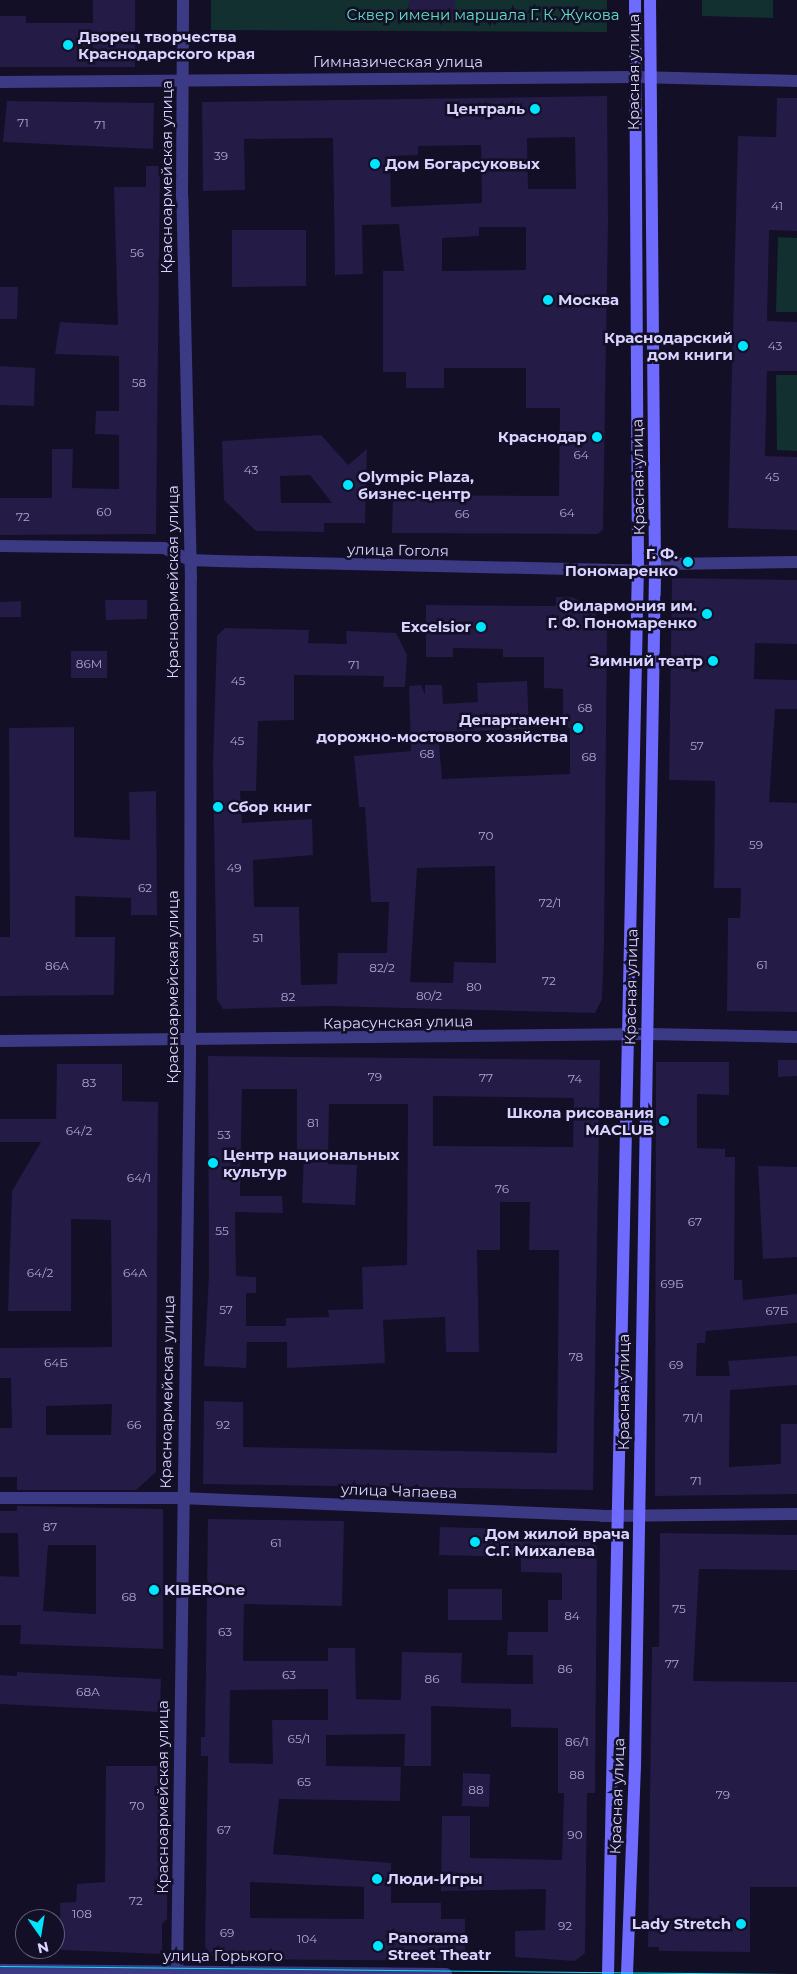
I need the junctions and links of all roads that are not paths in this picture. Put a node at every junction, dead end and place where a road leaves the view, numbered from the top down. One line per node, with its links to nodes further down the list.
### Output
1 (183, 0): 6 (street, Красноармейская улица)
2 (636, 0): 4 (main road, Красная улица)
3 (650, 0): 5 (main road, Красная улица)
4 (636, 77): 5 (street, Гимназическая улица); 6 (street, Гимназическая улица); 12 (main road, Красная улица)
5 (650, 77): 7 (street, Гимназическая улица); 13 (main road, Красная улица)
6 (183, 80): 8 (street, Гимназическая улица); 10 (street, Красноармейская улица)
7 (797, 81)
8 (0, 82)
9 (0, 546): 10 (street, улица Гоголя)
10 (190, 560): 12 (street, улица Гоголя); 18 (street, Красноармейская улица)
11 (797, 562): 13 (street, улица Гоголя)
12 (638, 571): 13 (street, улица Гоголя); 14 (main road, Красная улица)
13 (655, 571): 15 (main road, Красная улица)
14 (629, 1034): 15 (street, Карасунская улица); 18 (street, Карасунская улица); 22 (main road, Красная улица)
15 (646, 1034): 16 (street, Карасунская улица); 23 (main road, Красная улица)
16 (797, 1037)
17 (0, 1041): 18 (street, Карасунская улица)
18 (189, 1042): 20 (street, Красноармейская улица)
19 (0, 1498): 20 (street, улица Чапаева)
20 (181, 1498): 22 (street, улица Чапаева); 25 (street, Красноармейская улица)
21 (797, 1514): 23 (street, улица Чапаева)
22 (618, 1516): 23 (street, улица Чапаева); 27 (main road, Красная улица)
23 (639, 1517): 28 (main road, Красная улица)
24 (0, 1970): 25 (street, улица Горького)
25 (177, 1973): 26 (street, улица Горького)
26 (446, 1974)
27 (608, 1974)
28 (627, 1974)

